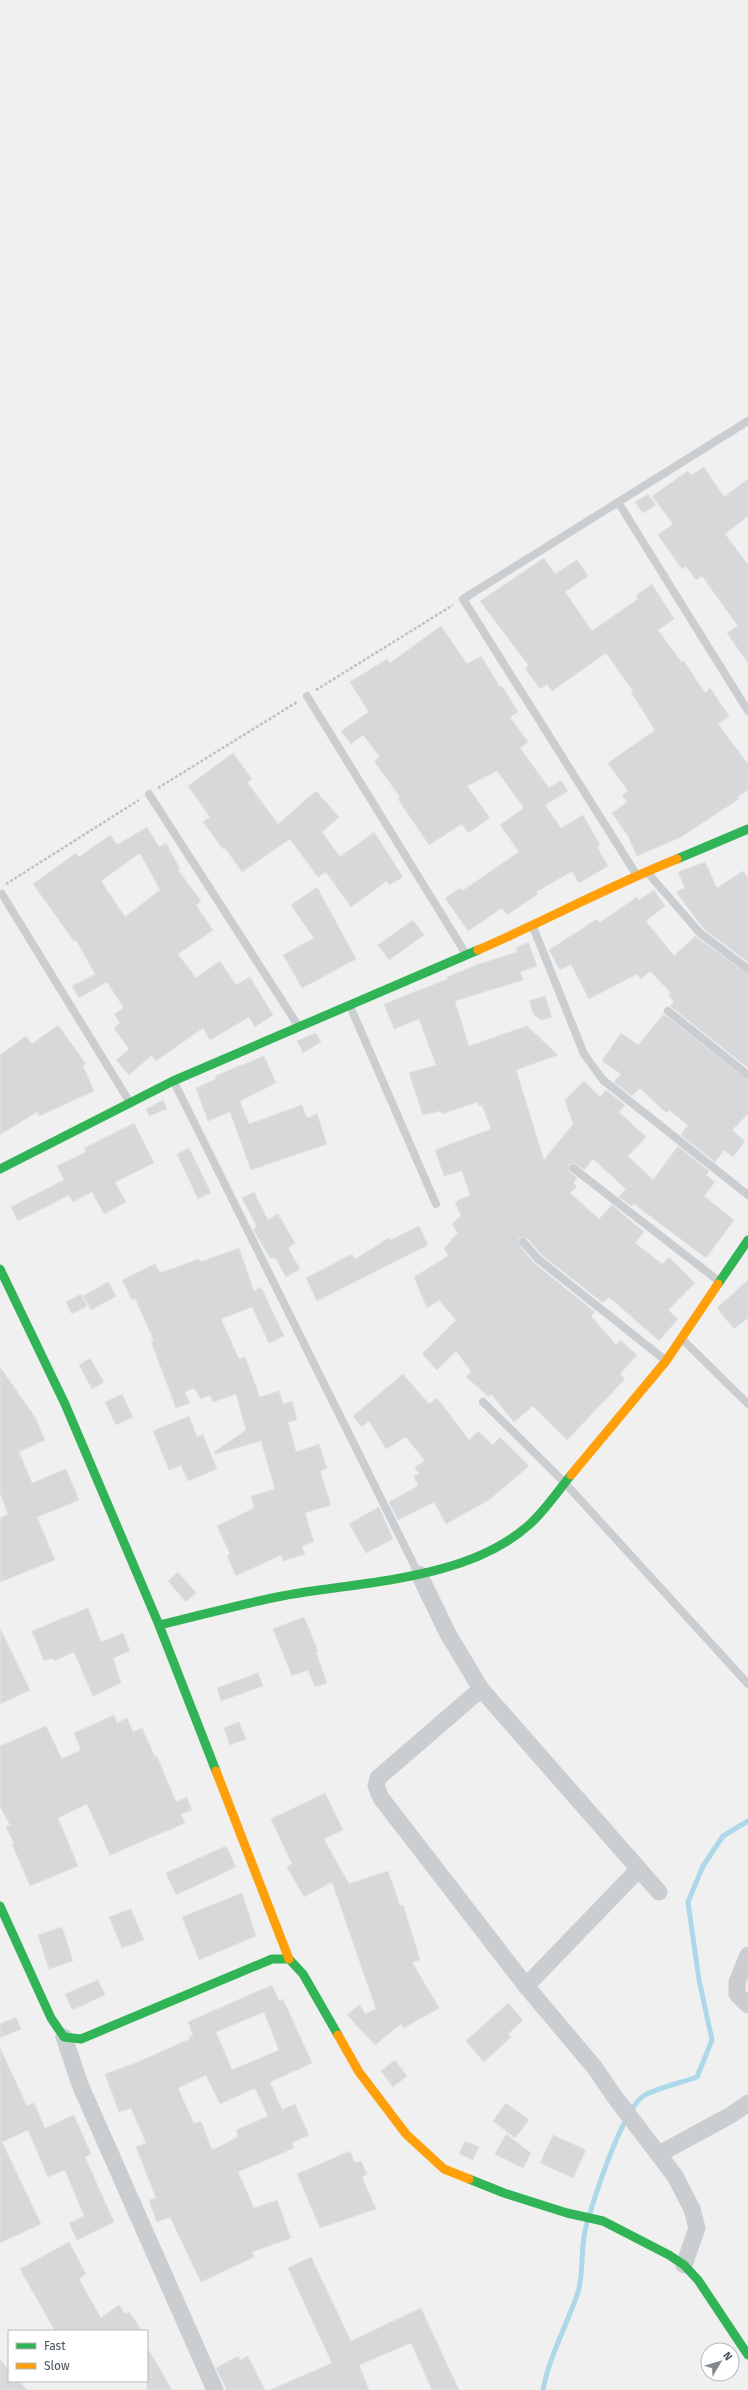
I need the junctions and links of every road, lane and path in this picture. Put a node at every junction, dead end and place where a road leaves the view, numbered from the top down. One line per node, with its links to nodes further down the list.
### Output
1 (748, 422): 2 (lane)
2 (618, 502): 3 (lane); 5 (lane)
3 (464, 599): 4 (path); 9 (lane)
4 (307, 696): 6 (path); 12 (lane)
5 (748, 711)
6 (149, 794): 10 (path); 16 (lane)
7 (748, 829): 8 (street)
8 (646, 871): 9 (street); 13 (lane)
9 (637, 875): 11 (street)
10 (2, 894): 19 (lane)
11 (532, 926): 12 (street); 22 (lane)
12 (466, 955): 14 (street)
13 (748, 969)
14 (350, 1005): 16 (street); 23 (lane)
15 (668, 1011): 17 (lane)
16 (299, 1027): 18 (street)
17 (748, 1075)
18 (173, 1081): 19 (street); 33 (lane)
19 (130, 1102): 21 (street)
20 (573, 1168): 27 (lane)
21 (0, 1169)
22 (748, 1195)
23 (436, 1204)
24 (748, 1240): 27 (street)
25 (523, 1242): 29 (lane)
26 (0, 1269): 34 (street)
27 (720, 1282): 28 (street)
28 (682, 1338): 29 (street); 31 (lane)
29 (666, 1361): 32 (street)
30 (483, 1402): 32 (lane)
31 (748, 1404)
32 (564, 1482): 33 (street); 35 (lane)
33 (419, 1574): 34 (street); 36 (street)
34 (159, 1625): 41 (street)
35 (748, 1684)
36 (481, 1689): 37 (street); 42 (street)
37 (639, 1869): 38 (street); 42 (street)
38 (659, 1892)
39 (0, 1906): 44 (street)
40 (748, 1955): 43 (street)
41 (290, 1959): 44 (street); 47 (street)
42 (526, 1986): 46 (street)
43 (748, 2005)
44 (64, 2037): 49 (street)
45 (748, 2103): 46 (street)
46 (658, 2154): 47 (street)
47 (684, 2265): 48 (street)
48 (748, 2355)
49 (215, 2390)

